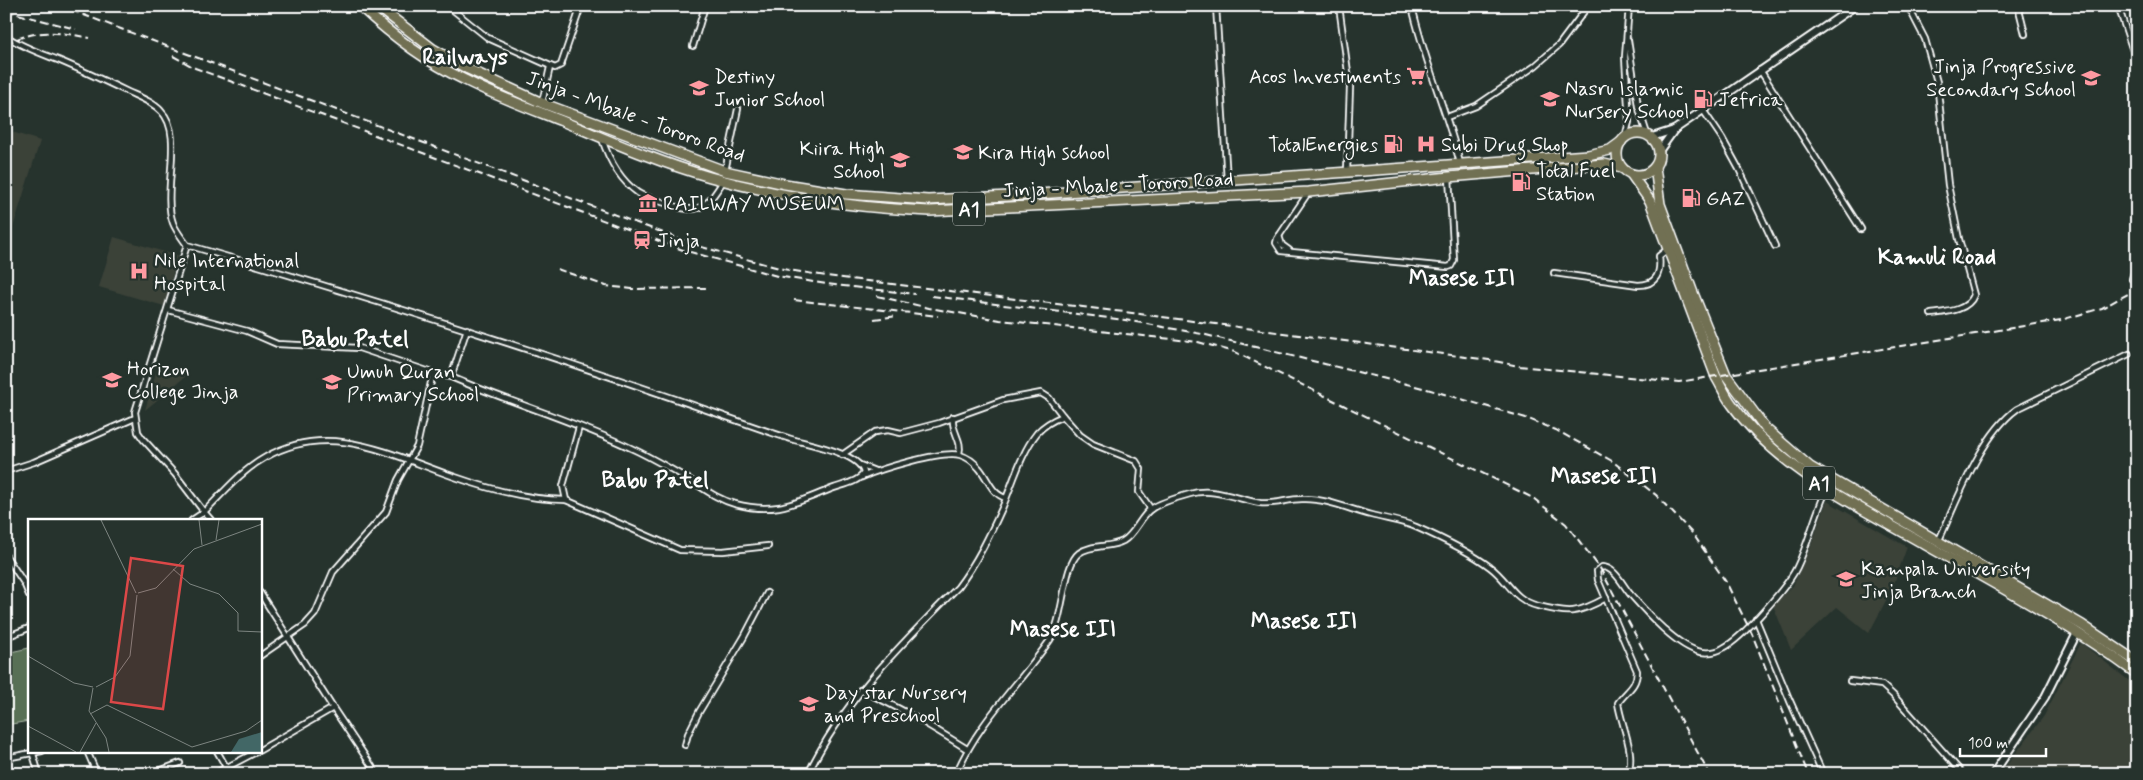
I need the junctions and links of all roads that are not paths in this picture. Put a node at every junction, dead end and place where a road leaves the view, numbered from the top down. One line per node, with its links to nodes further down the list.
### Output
1 (360, 6): 28 (highway, Jinja - Mbale - Tororo Road / A1)
2 (377, 6): 22 (highway, Jinja - Mbale - Tororo Road / A1)
3 (448, 6): 20 (street)
4 (581, 6): 20 (street)
5 (705, 6): 18 (street)
6 (1216, 6): 38 (street)
7 (1338, 6): 34 (street)
8 (1412, 6): 25 (street)
9 (1588, 6): 25 (street)
10 (1629, 6): 15 (street)
11 (1855, 6): 21 (main road)
12 (1908, 6): 48 (street)
13 (2018, 6): 16 (street)
14 (2118, 6): 19 (street)
15 (1627, 34): 27 (street); 29 (street)
16 (2025, 34)
17 (6, 36): 41 (street)
18 (693, 46)
19 (2137, 63)
20 (550, 67): 22 (street)
21 (1760, 70): 24 (main road); 40 (street)
22 (542, 102): 36 (highway, Jinja - Mbale - Tororo Road / A1)
23 (738, 109): 36 (street)
24 (1702, 110): 26 (main road); 42 (street)
25 (1447, 117): 31 (street)
26 (1674, 130): 27 (main road); 30 (main road)
27 (1650, 136): 29 (highway, A1); 30 (highway)
28 (602, 138): 36 (highway, Jinja - Mbale - Tororo Road / A1); 36 (street)
29 (1623, 140): 31 (highway, Jinja - Mbale - Tororo Road / A1); 33 (highway)
30 (1659, 151): 32 (highway, A1)
31 (1460, 165): 34 (highway, Jinja - Mbale - Tororo Road / A1)
32 (1655, 167): 35 (highway); 71 (highway, A1)
33 (1622, 168): 35 (highway, A1); 37 (highway, Jinja - Mbale - Tororo Road / A1)
34 (1347, 172): 38 (highway, Jinja - Mbale - Tororo Road / A1)
35 (1631, 174): 43 (highway, A1)
36 (724, 175): 38 (highway, Jinja - Mbale - Tororo Road / A1); 39 (highway, Jinja - Mbale - Tororo Road / A1)
37 (1449, 177): 39 (highway, Jinja - Mbale - Tororo Road / A1); 39 (street)
38 (1227, 180)
39 (1308, 192)
40 (1861, 230)
41 (187, 245): 47 (street); 49 (street)
42 (1775, 246)
43 (1668, 249): 45 (street); 64 (highway, A1)
44 (2137, 262): 46 (street)
45 (1554, 273)
46 (2132, 279)
47 (168, 310): 51 (street); 55 (street)
48 (1931, 314)
49 (466, 329): 52 (street); 58 (street)
50 (2129, 354): 71 (street)
51 (433, 373): 52 (street); 59 (street)
52 (451, 377): 56 (street)
53 (1063, 416): 54 (street); 65 (street); 67 (street)
54 (953, 417): 57 (street); 58 (street)
55 (135, 418): 61 (street); 68 (street)
56 (579, 427): 63 (street); 66 (street)
57 (959, 454): 62 (street); 65 (street)
58 (842, 455): 60 (street)
59 (410, 459): 66 (street); 68 (street); 81 (street)
60 (858, 464): 62 (street); 63 (street)
61 (6, 471)
62 (875, 471): 63 (street)
63 (862, 477)
64 (1827, 489): 78 (street); 80 (highway, A1)
65 (1006, 498): 87 (street)
66 (566, 500): 72 (street)
67 (1151, 509): 77 (street); 90 (street)
68 (204, 512): 69 (street); 70 (street)
69 (194, 519)
70 (210, 519)
71 (1939, 540): 84 (highway, A1)
72 (768, 546)
73 (6, 556): 74 (street)
74 (28, 593)
75 (767, 593): 89 (street)
76 (261, 595): 81 (street)
77 (1606, 598): 78 (street); 108 (street)
78 (1756, 619): 109 (street)
79 (28, 628): 82 (street)
80 (2077, 633): 85 (highway, A1); 111 (main road)
81 (286, 636): 83 (street); 88 (street)
82 (6, 637)
83 (261, 655)
84 (2137, 662)
85 (2137, 674)
86 (1850, 681): 110 (street)
87 (860, 690): 90 (street); 106 (street)
88 (333, 708): 91 (street); 105 (street)
89 (685, 745)
90 (966, 749): 107 (street)
91 (261, 750)
92 (39, 752): 96 (street)
93 (87, 752): 101 (street)
94 (218, 752): 99 (street)
95 (257, 752): 99 (street)
96 (33, 754): 97 (street); 100 (street)
97 (6, 758)
98 (180, 763): 102 (street)
99 (226, 768): 103 (street); 104 (street)
100 (39, 774)
101 (97, 774)
102 (151, 774)
103 (214, 774)
104 (230, 774)
105 (376, 774)
106 (808, 774)
107 (956, 774)
108 (1627, 774)
109 (1823, 774)
110 (1963, 774)
111 (1993, 774)

